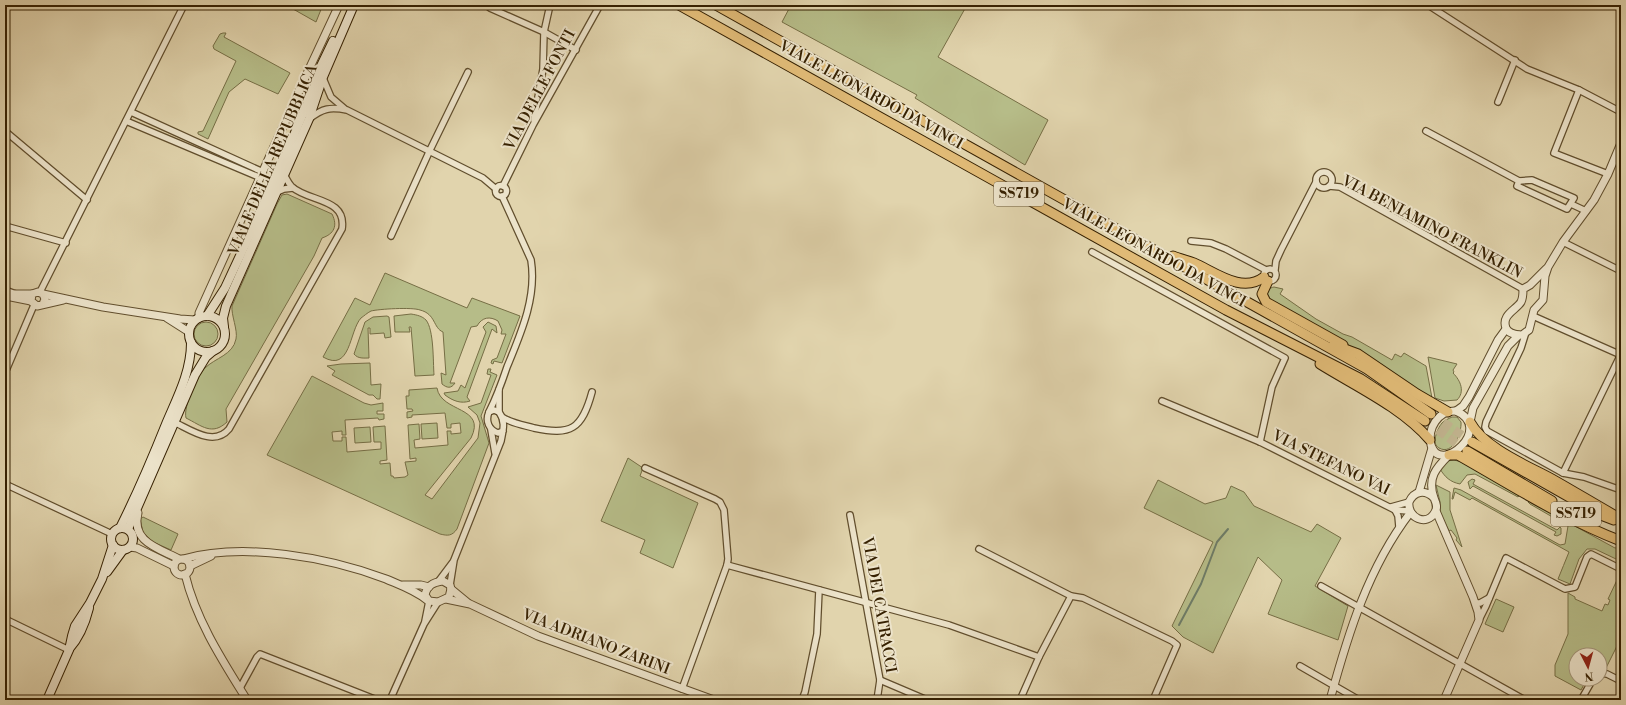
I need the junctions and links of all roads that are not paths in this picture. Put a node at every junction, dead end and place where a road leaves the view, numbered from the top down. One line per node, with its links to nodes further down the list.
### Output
1 (184, 5): 19 (street)
2 (340, 5): 32 (street, VIALE DELLA REPUBBLICA)
3 (350, 5): 65 (main road, VIALE DELLA REPUBBLICA)
4 (354, 5): 15 (main road, VIALE DELLA REPUBBLICA)
5 (491, 5): 11 (street)
6 (550, 5): 11 (street)
7 (600, 5): 12 (street, VIA DELLE FONTI)
8 (679, 5): 69 (highway, VIALE LEONARDO DA VINCI / SS719)
9 (716, 5): 51 (highway, VIALE LEONARDO DA VINCI / SS719)
10 (1428, 5): 13 (street)
11 (544, 32): 12 (street); 24 (street)
12 (576, 50): 24 (street, VIA DELLE FONTI)
13 (1515, 60): 16 (street); 17 (street)
14 (468, 72): 29 (street)
15 (323, 77): 18 (street); 21 (main road, VIALE DELLA REPUBBLICA)
16 (1579, 90): 20 (street); 31 (street)
17 (1498, 102)
18 (347, 110): 21 (street); 29 (street)
19 (130, 112): 22 (street); 23 (street)
20 (1621, 112)
21 (309, 119): 30 (main road, VIALE DELLA REPUBBLICA)
22 (150, 120): 25 (street); 32 (street)
23 (126, 122): 25 (street); 43 (street)
24 (533, 125): 35 (street, VIA DELLE FONTI)
25 (146, 130): 32 (street)
26 (5, 131): 43 (street)
27 (1426, 131): 33 (street)
28 (1621, 143): 31 (street)
29 (430, 150): 39 (street); 47 (street)
30 (284, 174): 38 (street); 40 (main road, VIALE DELLA REPUBBLICA)
31 (1608, 174): 45 (street)
32 (262, 175): 65 (street, VIALE DELLA REPUBBLICA)
33 (1519, 181): 44 (street); 44 (street)
34 (1316, 182): 36 (street); 37 (street); 42 (street)
35 (503, 186): 39 (street); 41 (street, VIA DELLE FONTI)
36 (1329, 186): 37 (street); 56 (street, VIA BENIAMINO FRANKLIN)
37 (1320, 187): 42 (street)
38 (293, 188): 40 (street); 83 (street)
39 (496, 189): 41 (street)
40 (277, 192): 66 (main road, VIALE DELLA REPUBBLICA)
41 (502, 196): 77 (street)
42 (1308, 198): 55 (street)
43 (87, 200): 50 (street)
44 (1571, 204): 45 (street)
45 (1586, 211): 49 (street)
46 (5, 226): 50 (street)
47 (391, 236)
48 (1191, 240): 55 (street)
49 (1563, 242): 53 (street); 54 (street)
50 (66, 243): 58 (street)
51 (1153, 250): 55 (highway); 70 (highway, VIALE LEONARDO DA VINCI / SS719)
52 (1092, 252): 88 (street)
53 (1548, 267): 56 (street); 57 (street)
54 (1621, 271)
55 (1268, 273): 74 (highway)
56 (1526, 287): 57 (street); 67 (street)
57 (1544, 290): 63 (street)
58 (42, 293): 60 (street); 61 (street); 62 (street)
59 (5, 294): 60 (street); 60 (street)
60 (32, 300): 62 (street); 76 (street)
61 (65, 300): 62 (street); 64 (street)
62 (43, 304)
63 (1533, 316): 71 (street); 75 (street)
64 (166, 317): 65 (street); 68 (street)
65 (200, 318): 66 (main road); 68 (main road, VIALE DELLA REPUBBLICA)
66 (224, 327): 73 (main road, VIALE DELLA REPUBBLICA)
67 (1506, 329): 71 (street); 80 (street)
68 (189, 332): 72 (main road)
69 (1272, 332): 70 (highway, VIALE LEONARDO DA VINCI / SS719); 90 (highway)
70 (1301, 332): 74 (highway)
71 (1522, 334): 84 (street); 95 (street)
72 (191, 343): 73 (main road); 109 (main road)
73 (213, 351): 83 (main road, VIALE DELLA REPUBBLICA)
74 (1358, 354): 80 (highway)
75 (1621, 355): 95 (street)
76 (5, 373)
77 (499, 388): 81 (street); 82 (street)
78 (592, 392): 85 (street)
79 (1162, 401): 88 (street, VIA STEFANO VAI)
80 (1452, 411): 84 (street); 90 (street)
81 (489, 412): 82 (street); 86 (street)
82 (500, 414): 85 (street); 87 (street)
83 (174, 422): 99 (main road, VIALE DELLA REPUBBLICA)
84 (1470, 422): 93 (street); 106 (highway)
85 (519, 424): 87 (street)
86 (491, 429): 87 (street); 92 (street)
87 (503, 430): 92 (street)
88 (1260, 442): 102 (street, VIA STEFANO VAI)
89 (1472, 442): 107 (highway, SS719)
90 (1431, 444): 93 (street); 98 (street)
91 (1467, 451): 111 (highway, SS719)
92 (495, 453): 117 (street)
93 (1449, 455): 100 (street); 111 (highway)
94 (645, 468): 118 (street)
95 (1563, 473): 97 (street)
96 (5, 484): 110 (street)
97 (1621, 490)
98 (1419, 492): 100 (street); 101 (street)
99 (141, 498): 109 (main road, VIALE DELLA REPUBBLICA); 116 (street)
100 (1434, 498): 103 (street)
101 (1409, 502): 102 (street, VIA STEFANO VAI); 104 (street)
102 (1393, 509): 104 (street, VIA STEFANO VAI); 108 (street)
103 (1436, 511): 104 (street); 135 (street)
104 (1412, 514): 108 (street)
105 (850, 515): 137 (street, VIA DEI CATRACCI)
106 (1621, 519)
107 (1621, 523)
108 (1400, 527): 138 (street)
109 (124, 528): 110 (main road); 113 (main road)
110 (112, 534): 112 (main road)
111 (1621, 541)
112 (113, 546): 113 (main road); 123 (main road)
113 (127, 548): 119 (street); 123 (main road)
114 (978, 549): 130 (street)
115 (217, 554): 116 (street); 120 (street); 125 (street)
116 (181, 559): 119 (street); 120 (street)
117 (454, 560): 124 (street); 128 (street)
118 (728, 565): 129 (street); 152 (street)
119 (174, 566): 122 (street)
120 (190, 566): 122 (street)
121 (1621, 569): 131 (street)
122 (185, 574): 151 (street)
123 (102, 579): 142 (main road)
124 (438, 582): 126 (street); 128 (street)
125 (402, 585): 126 (street); 133 (street)
126 (429, 586): 133 (street)
127 (1321, 586): 138 (street)
128 (451, 587): 132 (street); 136 (street)
129 (819, 590): 137 (street); 159 (street)
130 (1071, 596): 143 (street); 163 (street)
131 (1490, 598): 135 (street); 140 (street)
132 (446, 599): 134 (street); 136 (street)
133 (428, 601): 134 (street); 141 (street)
134 (438, 602): 141 (street)
135 (1475, 603): 140 (street)
136 (470, 604): 152 (street, VIA ADRIANO ZARINI)
137 (867, 604): 143 (street); 147 (street, VIA DEI CATRACCI)
138 (1358, 608): 144 (street); 149 (street)
139 (5, 619): 142 (street)
140 (1478, 620): 144 (street)
141 (424, 624): 157 (street)
142 (69, 650): 154 (main road)
143 (1039, 657): 162 (street)
144 (1460, 663): 166 (street); 167 (street)
145 (1300, 666): 149 (street)
146 (1608, 674): 148 (street)
147 (880, 680): 160 (street, VIA DEI CATRACCI); 161 (street)
148 (1621, 681)
149 (1334, 686): 164 (street); 165 (street)
150 (1588, 687): 168 (street)
151 (240, 688): 155 (street); 156 (street)
152 (682, 689): 153 (street, VIA ADRIANO ZARINI)
153 (692, 696): 158 (street, VIA ADRIANO ZARINI)
154 (46, 700)
155 (247, 700)
156 (376, 700)
157 (390, 700)
158 (714, 700)
159 (802, 700)
160 (877, 700)
161 (927, 700)
162 (1020, 700)
163 (1153, 700)
164 (1330, 700)
165 (1359, 700)
166 (1444, 700)
167 (1525, 700)
168 (1581, 700)

